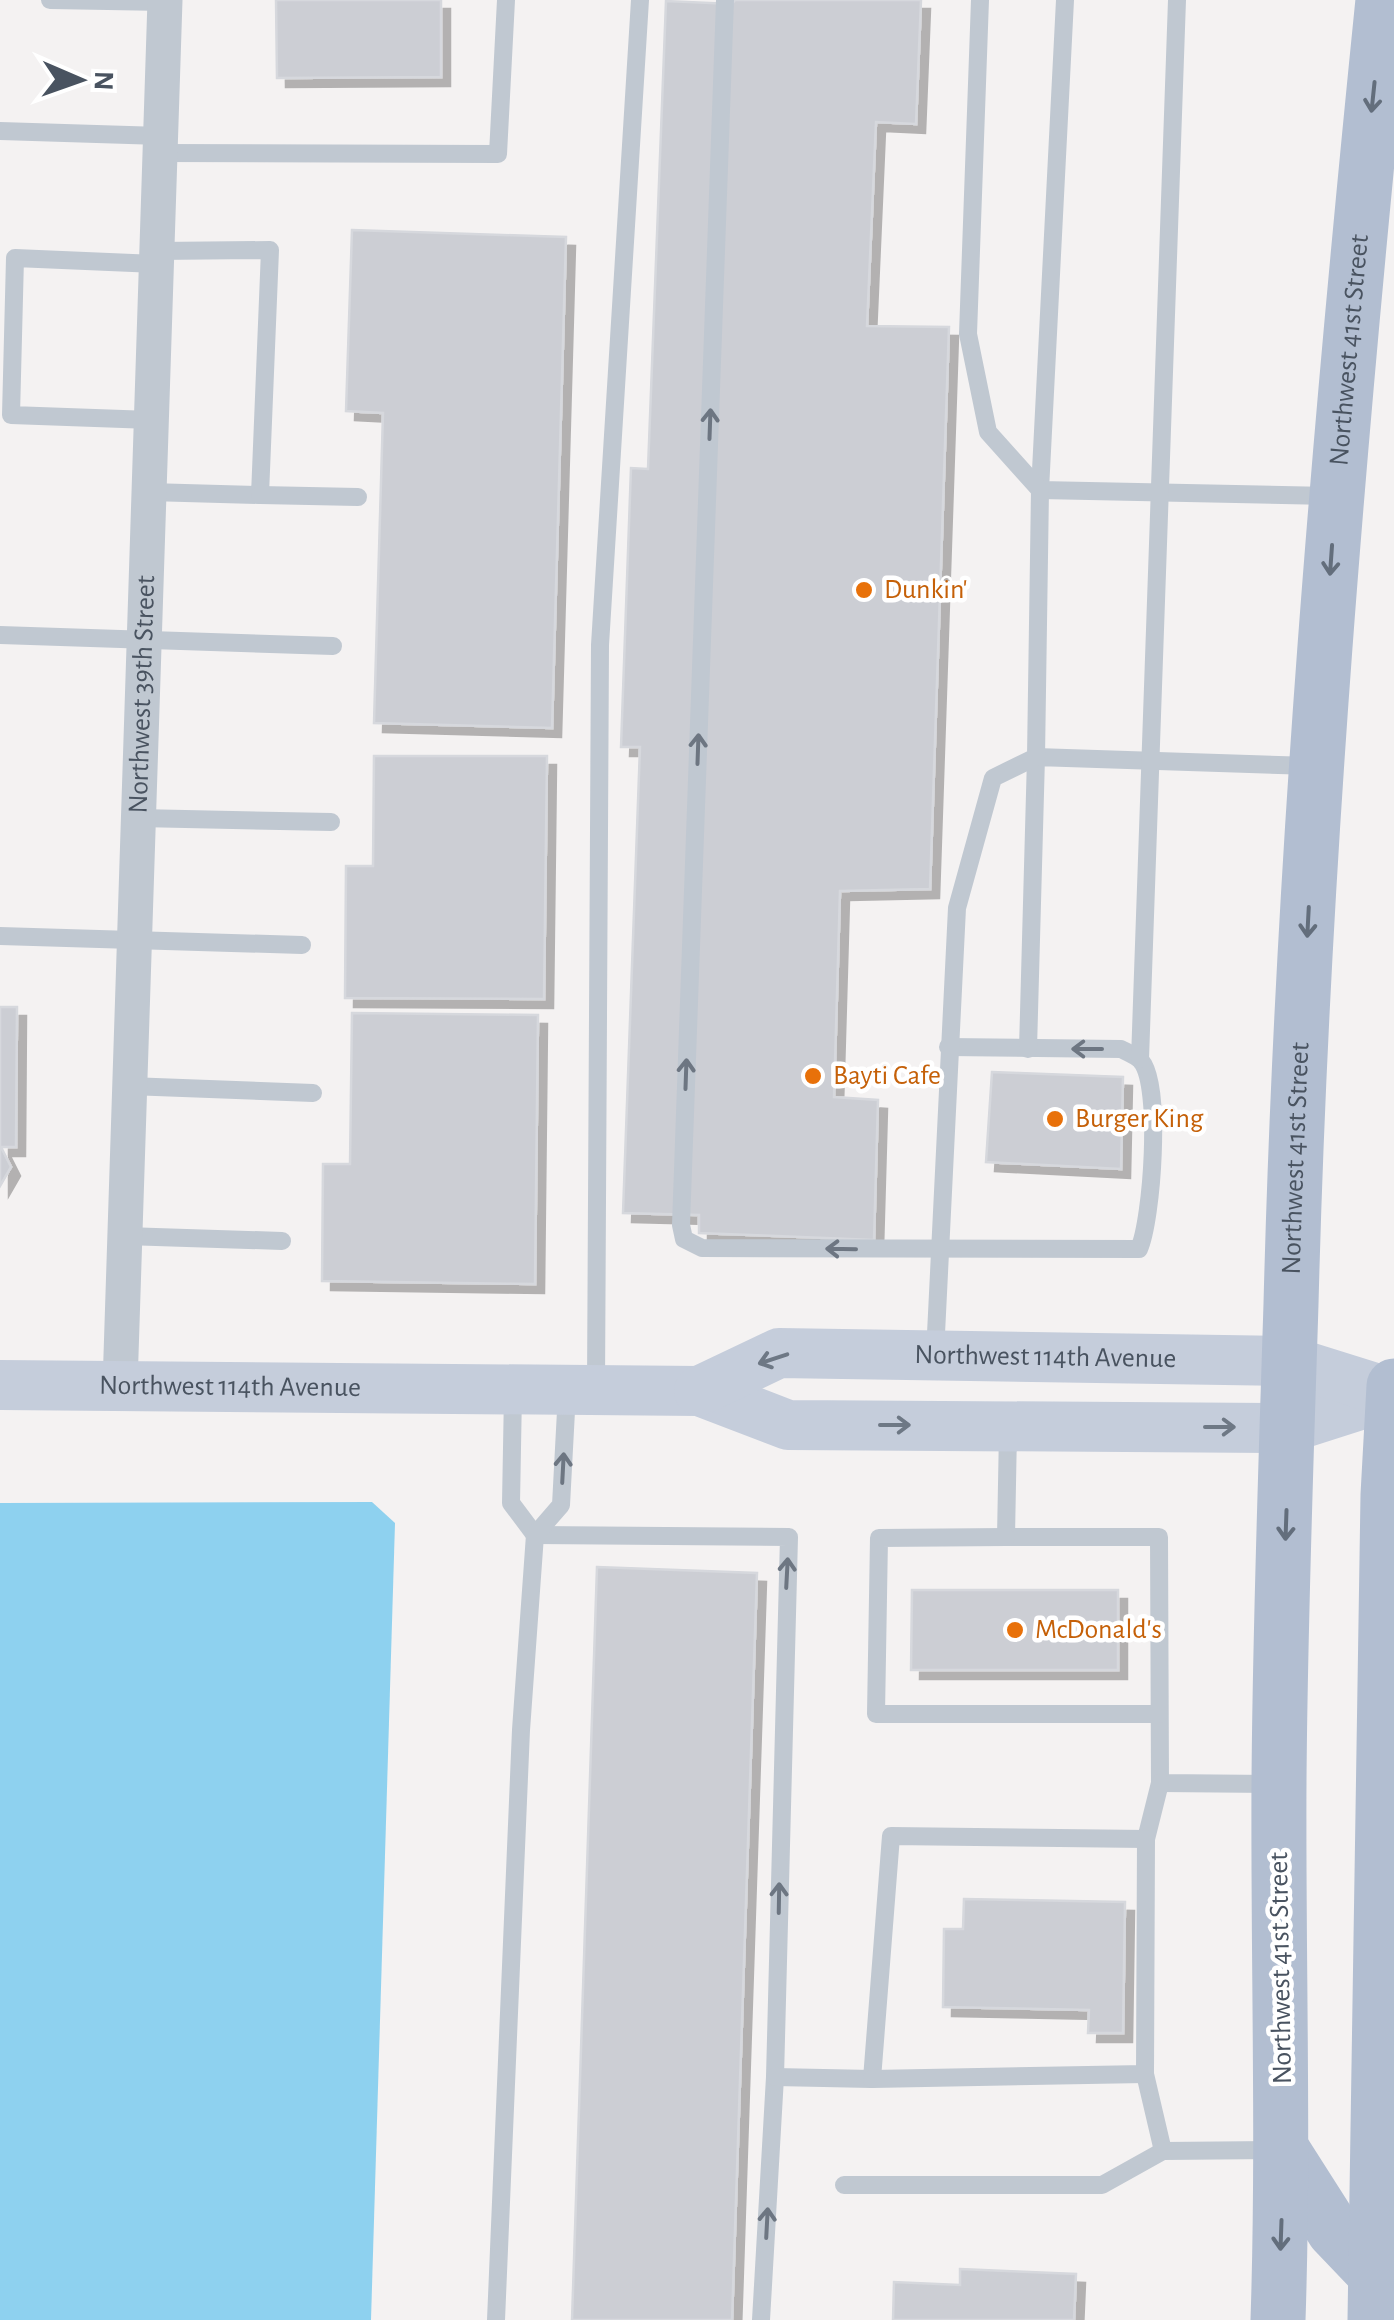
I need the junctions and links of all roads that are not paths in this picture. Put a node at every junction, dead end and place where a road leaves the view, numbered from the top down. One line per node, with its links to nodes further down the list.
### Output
1 (50, 0): 9 (lane)
2 (506, 0): 11 (lane)
3 (640, 0): 46 (lane)
4 (724, 0): 38 (lane, one-way to 4)
5 (980, 0): 14 (lane)
6 (1065, 0): 14 (lane)
7 (1177, 0): 16 (lane)
8 (1383, 0): 18 (main road, Northwest 41st Street, one-way to 18)
9 (164, 1): 11 (street, Northwest 39th Street)
10 (0, 131): 11 (lane)
11 (160, 144): 12 (street, Northwest 39th Street)
12 (156, 257): 13 (street, Northwest 39th Street); 13 (lane); 17 (lane)
13 (151, 420): 15 (street, Northwest 39th Street)
14 (1040, 490): 16 (lane); 23 (lane)
15 (149, 492): 17 (lane); 21 (street, Northwest 39th Street)
16 (1160, 493): 18 (lane); 24 (lane)
17 (260, 496): 19 (lane)
18 (1335, 496): 25 (main road, Northwest 41st Street, one-way to 25)
19 (358, 497)
20 (0, 636): 21 (lane)
21 (144, 640): 22 (lane); 26 (street, Northwest 39th Street)
22 (333, 646)
23 (1036, 757): 24 (lane); 31 (lane); 32 (lane)
24 (1151, 759): 25 (lane); 33 (lane)
25 (1317, 766): 40 (main road, Northwest 41st Street, one-way to 40)
26 (138, 818): 27 (lane); 29 (street, Northwest 39th Street)
27 (331, 822)
28 (0, 936): 29 (lane)
29 (135, 938): 30 (lane); 34 (street, Northwest 39th Street)
30 (302, 944)
31 (948, 1046): 32 (lane); 38 (lane)
32 (1028, 1049): 33 (lane, one-way to 32)
33 (1140, 1059): 38 (lane)
34 (129, 1086): 35 (lane); 36 (street, Northwest 39th Street)
35 (313, 1093)
36 (125, 1236): 37 (lane); 42 (street, Northwest 39th Street)
37 (282, 1241)
38 (938, 1250): 39 (lane)
39 (935, 1354): 40 (street, Northwest 114th Avenue); 45 (street, Northwest 114th Avenue, one-way to 45)
40 (1289, 1361): 47 (street, Northwest 114th Avenue); 49 (main road, Northwest 41st Street)
41 (0, 1385): 42 (street, Northwest 114th Avenue)
42 (120, 1386): 44 (street, Northwest 114th Avenue)
43 (1394, 1386): 47 (main road)
44 (513, 1391): 46 (street, Northwest 114th Avenue); 50 (lane)
45 (699, 1391): 46 (street, Northwest 114th Avenue); 48 (street, Northwest 114th Avenue, one-way to 48)
46 (582, 1392): 50 (lane, one-way to 46)
47 (1394, 1394): 49 (street, Northwest 114th Avenue); 62 (main road)
48 (1008, 1426): 49 (street, Northwest 114th Avenue, one-way to 49); 51 (lane)
49 (1288, 1428): 54 (main road, Northwest 41st Street, one-way to 54)
50 (535, 1534): 57 (lane, one-way to 50); 63 (lane)
51 (1006, 1537): 52 (lane); 52 (lane)
52 (1160, 1714): 53 (lane)
53 (1160, 1784): 54 (lane); 55 (lane)
54 (1279, 1784): 60 (main road, Northwest 41st Street)
55 (1146, 1839): 56 (lane); 58 (lane)
56 (1146, 2074): 58 (lane); 59 (lane)
57 (775, 2077): 58 (lane); 64 (lane, one-way to 57)
58 (872, 2078)
59 (1164, 2151): 60 (lane); 61 (lane)
60 (1283, 2151): 62 (main road); 65 (main road, Northwest 41st Street, one-way to 65)
61 (844, 2185)
62 (1375, 2297)
63 (496, 2320)
64 (761, 2320)
65 (1278, 2320)

